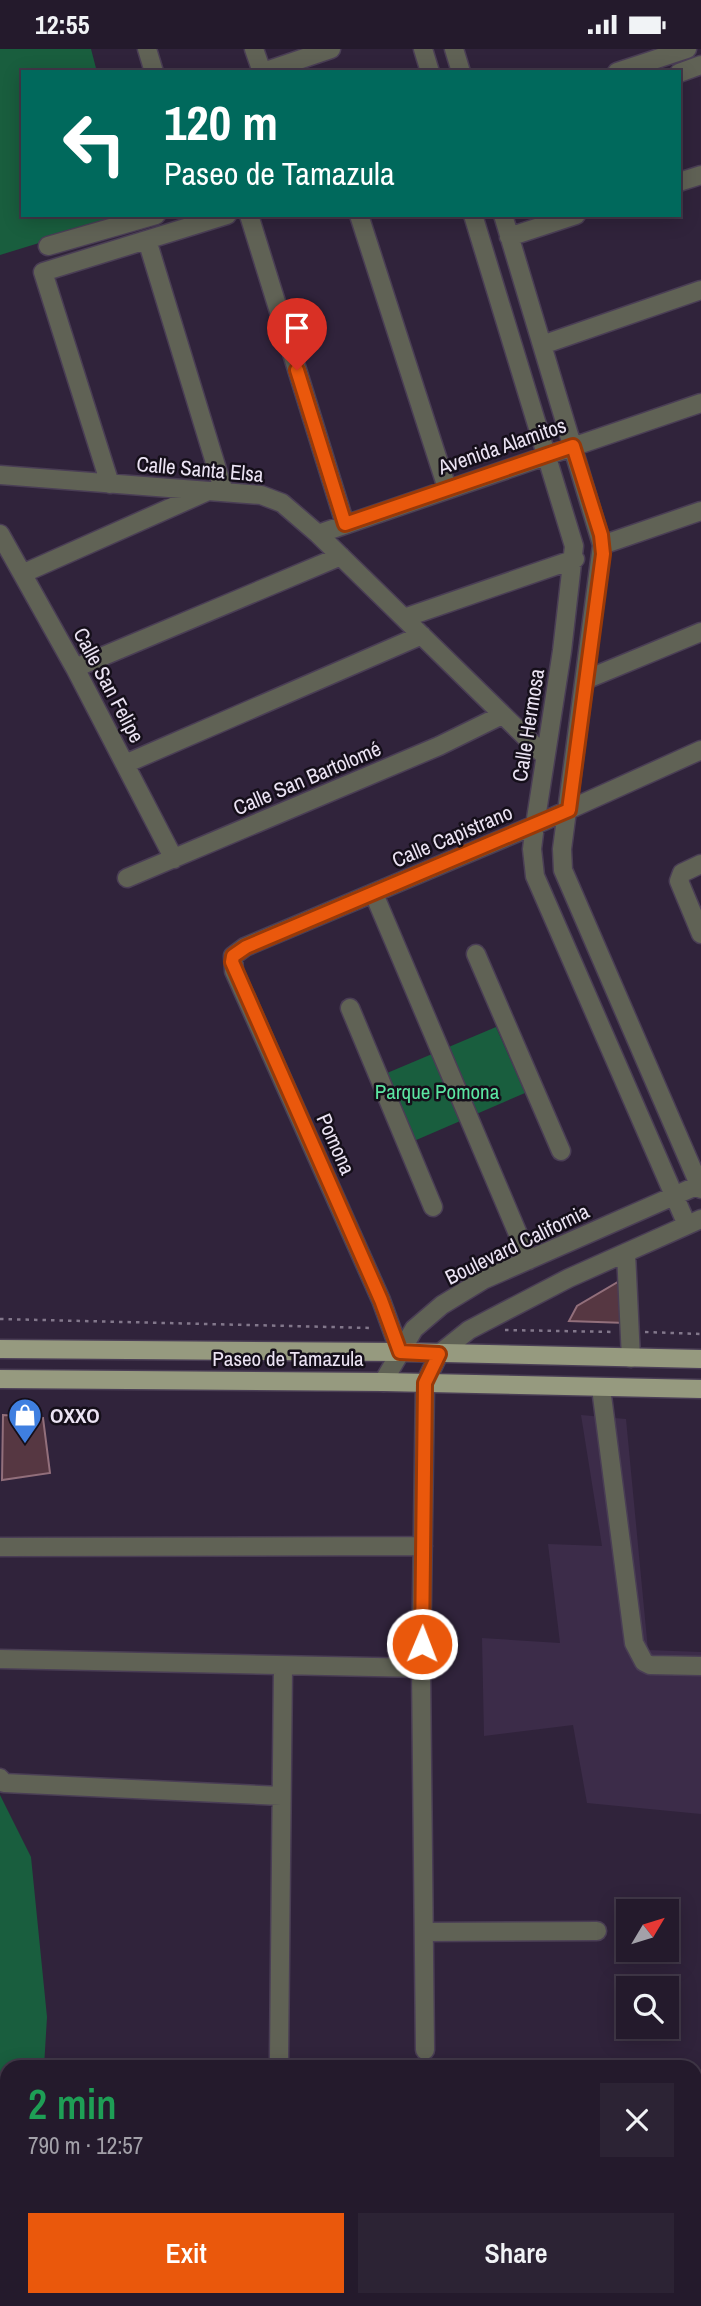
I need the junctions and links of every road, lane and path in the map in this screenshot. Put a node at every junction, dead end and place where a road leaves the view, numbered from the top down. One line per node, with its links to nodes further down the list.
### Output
1 (147, 49): 8 (street)
2 (254, 49): 9 (street)
3 (331, 49): 10 (street)
4 (424, 49): 11 (street)
5 (454, 49): 12 (street)
6 (687, 49): 13 (street)
7 (701, 65): 14 (street)
8 (153, 70)
9 (261, 70)
10 (268, 70)
11 (429, 70)
12 (460, 70)
13 (623, 70)
14 (681, 72)
15 (701, 175): 16 (street)
16 (681, 181)
17 (149, 217): 26 (street)
18 (250, 217): 37 (street)
19 (360, 217): 34 (street)
20 (475, 217): 31 (street, Calle Hermosa)
21 (504, 217): 24 (street)
22 (570, 217): 24 (street)
23 (201, 219): 25 (street)
24 (509, 237): 28 (street)
25 (147, 240): 33 (street); 35 (street)
26 (48, 246)
27 (701, 290): 28 (street)
28 (542, 345): 30 (street)
29 (701, 403): 30 (street, Avenida Alamitos)
30 (573, 446): 31 (street, Avenida Alamitos); 40 (street)
31 (546, 454): 34 (street, Avenida Alamitos); 42 (street, Calle Hermosa)
32 (0, 475): 33 (street, Calle Santa Elsa)
33 (110, 484): 35 (street, Calle Santa Elsa)
34 (447, 488): 37 (street, Avenida Alamitos)
35 (216, 491): 39 (street, Calle Santa Elsa); 43 (street)
36 (701, 511): 40 (street)
37 (345, 524): 39 (street, Avenida Alamitos)
38 (0, 534): 43 (street, Calle San Felipe)
39 (318, 534): 41 (street, Calle Santa Elsa)
40 (602, 545): 48 (street)
41 (341, 556): 44 (street, Calle Santa Elsa); 47 (street)
42 (575, 559): 44 (street); 51 (street, Calle Hermosa)
43 (24, 573): 47 (street, Calle San Felipe)
44 (404, 618): 46 (street, Calle Santa Elsa)
45 (701, 632): 48 (street)
46 (422, 635): 49 (street, Calle Santa Elsa); 52 (street)
47 (75, 668): 52 (street, Calle San Felipe)
48 (585, 680): 53 (street)
49 (502, 715): 51 (street, Calle Santa Elsa); 55 (street, Calle San Bartolomé)
50 (701, 750): 53 (street, Calle Capistrano)
51 (545, 756): 54 (street, Calle Hermosa)
52 (125, 764): 55 (street, Calle San Felipe)
53 (569, 810): 54 (street, Calle Capistrano); 64 (street)
54 (535, 825): 58 (street, Calle Capistrano); 65 (street, Calle Hermosa)
55 (174, 859): 57 (street, Calle San Bartolomé)
56 (701, 864): 59 (street)
57 (127, 878)
58 (374, 894): 61 (street, Calle Capistrano); 69 (street)
59 (701, 933)
60 (476, 954): 63 (street)
61 (233, 956): 71 (street, Pomona)
62 (350, 1008): 66 (street)
63 (561, 1151)
64 (700, 1186): 65 (street, Boulevard California)
65 (674, 1197): 67 (street, Calle Hermosa); 69 (street, Boulevard California)
66 (433, 1207)
67 (694, 1222): 68 (street)
68 (626, 1253): 73 (street); 77 (street)
69 (529, 1260): 76 (street, Boulevard California)
70 (0, 1319): 71 (path)
71 (391, 1329): 76 (street, Pomona)
72 (496, 1330): 73 (path)
73 (629, 1332): 74 (path); 78 (street)
74 (701, 1334)
75 (0, 1349): 76 (main road, Paseo de Tamazula)
76 (400, 1352): 77 (main road, Paseo de Tamazula); 81 (street, Boulevard California)
77 (439, 1354): 78 (main road, Paseo de Tamazula); 82 (street)
78 (631, 1358): 79 (main road, Paseo de Tamazula)
79 (701, 1359)
80 (0, 1379): 81 (main road, Paseo de Tamazula)
81 (383, 1382): 82 (main road, Paseo de Tamazula)
82 (425, 1383): 83 (main road, Paseo de Tamazula); 85 (street)
83 (601, 1388): 84 (main road, Paseo de Tamazula); 88 (street)
84 (701, 1389)
85 (423, 1546): 86 (street); 90 (street)
86 (0, 1548)
87 (0, 1659): 89 (street)
88 (701, 1666)
89 (283, 1667): 90 (street); 92 (street)
90 (421, 1668): 94 (street)
91 (0, 1778): 92 (street)
92 (281, 1796): 96 (street)
93 (597, 1931): 94 (street)
94 (424, 1932): 95 (street)
95 (425, 2050)
96 (279, 2058)

